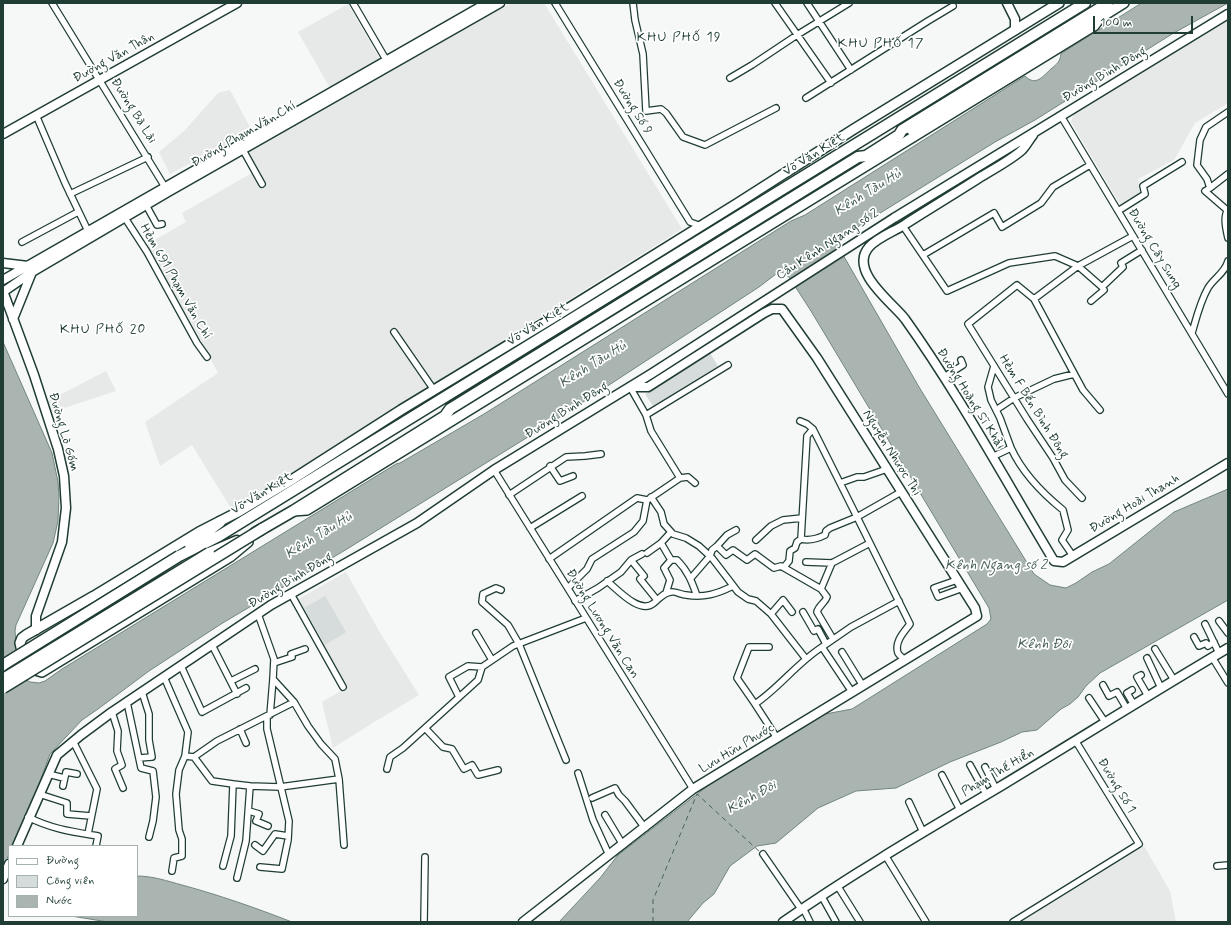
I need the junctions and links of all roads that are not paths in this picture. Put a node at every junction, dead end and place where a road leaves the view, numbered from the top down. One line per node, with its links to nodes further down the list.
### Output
1 (52, 3): 27 (street, Đường Bà Lài)
2 (237, 3): 27 (street, Đường Văn Thân)
3 (353, 3): 24 (street)
4 (487, 3): 24 (street, Đường Phạm Văn Chí)
5 (500, 3): 24 (street, Đường Phạm Văn Chí)
6 (555, 3): 52 (street, Đường Số 9)
7 (633, 3): 30 (street)
8 (807, 3): 20 (street)
9 (849, 3): 20 (street)
10 (1007, 3): 19 (street)
11 (1059, 3): 21 (main road, Võ Văn Kiệt)
12 (1084, 3): 122 (highway, Võ Văn Kiệt)
13 (1108, 3): 36 (highway, Võ Văn Kiệt)
14 (1124, 3): 18 (main road, Võ Văn Kiệt)
15 (775, 4): 23 (street)
16 (953, 6): 25 (street)
17 (1228, 14): 33 (street, Đường Bình Đông)
18 (1100, 18): 36 (main road, Võ Văn Kiệt); 109 (main road, Võ Văn Kiệt)
19 (1015, 19): 21 (street); 22 (street)
20 (820, 21): 23 (street); 25 (street)
21 (1027, 22): 22 (main road, Võ Văn Kiệt)
22 (1015, 30): 54 (main road, Võ Văn Kiệt)
23 (797, 35): 26 (street); 28 (street)
24 (388, 63): 38 (street, Đường Phạm Văn Chí); 45 (street, Đường Phạm Văn Chí)
25 (851, 70): 28 (street)
26 (730, 78)
27 (100, 81): 32 (street, Đường Văn Thân); 39 (street, Đường Bà Lài)
28 (831, 83): 29 (street)
29 (806, 98)
30 (776, 108)
31 (1228, 112): 44 (street)
32 (36, 115): 35 (street, Đường Văn Thân); 46 (street)
33 (1061, 116): 34 (street, Đường Bình Đông); 41 (street, Đường Cây Sung)
34 (1035, 132): 37 (street, Đường Bình Đông); 55 (street, Đường Bình Đông)
35 (3, 134)
36 (899, 135): 109 (highway, Võ Văn Kiệt)
37 (1021, 140): 81 (street, Cầu Kênh Ngang số 2)
38 (243, 150): 43 (street); 45 (street, Đường Phạm Văn Chí)
39 (148, 157): 45 (street, Đường Bà Lài); 46 (street)
40 (1182, 162): 49 (street)
41 (1090, 165): 49 (street, Đường Cây Sung); 63 (street)
42 (1228, 174): 44 (street)
43 (262, 184)
44 (1210, 188): 48 (street)
45 (167, 190): 47 (street, Đường Phạm Văn Chí); 56 (street, Đường Phạm Văn Chí)
46 (70, 194): 50 (street)
47 (146, 205): 51 (street, Đường Phạm Văn Chí); 53 (street)
48 (1228, 209): 59 (street)
49 (1118, 211): 58 (street, Đường Cây Sung)
50 (78, 212): 56 (street); 60 (street)
51 (125, 218): 67 (street, Đường Phạm Văn Chí); 77 (street, Hẻm 691 Phạm Văn Chí)
52 (690, 222): 54 (street); 57 (street)
53 (162, 224)
54 (700, 226): 57 (main road, Võ Văn Kiệt)
55 (903, 226): 62 (street, Đường Bình Đông); 63 (street)
56 (88, 231): 67 (street, Đường Phạm Văn Chí)
57 (688, 235): 85 (main road, Võ Văn Kiệt)
58 (1133, 236): 61 (street, Đường Cây Sung); 66 (street)
59 (1228, 238)
60 (22, 242)
61 (1142, 250): 69 (street); 76 (street, Đường Cây Sung)
62 (865, 253): 83 (street, Đường Hoàng Sĩ Khải)
63 (923, 255): 66 (street)
64 (1228, 261): 76 (street)
65 (3, 263): 67 (street)
66 (1078, 266): 69 (street); 71 (street)
67 (30, 269): 68 (street, Đường Phạm Văn Chí); 70 (street, Đường Phạm Văn Chí); 74 (street)
68 (3, 280)
69 (1102, 287): 72 (street)
70 (3, 292): 74 (street, Đường Lò Gốm)
71 (1034, 299): 80 (street, Hẻm F Bến Bình Đông); 82 (street)
72 (1091, 301)
73 (777, 309): 84 (street, Đường Bình Đông); 98 (street, Nguyễn Nhược Thị)
74 (14, 319): 154 (street, Đường Lò Gốm)
75 (394, 332): 85 (street)
76 (1192, 334): 86 (street, Đường Cây Sung)
77 (207, 357)
78 (961, 360): 83 (street)
79 (728, 365): 90 (street)
80 (994, 366): 87 (street, Hẻm F Bến Bình Đông); 88 (street)
81 (650, 374): 84 (street, Đường Bình Đông)
82 (1074, 374): 87 (street); 89 (street)
83 (944, 377): 95 (street, Đường Hoàng Sĩ Khải)
84 (630, 387): 90 (street); 99 (street, Đường Bình Đông)
85 (434, 390): 112 (main road, Võ Văn Kiệt)
86 (1228, 394)
87 (1014, 398): 88 (street); 107 (street, Hẻm F Bến Bình Đông)
88 (996, 410): 93 (street)
89 (1100, 410)
90 (646, 415): 101 (street)
91 (800, 421): 92 (street)
92 (813, 429): 103 (street); 111 (street)
93 (1011, 448): 95 (street); 124 (street)
94 (600, 454): 97 (street)
95 (992, 457): 128 (street, Đường Hoàng Sĩ Khải)
96 (1228, 463): 124 (street, Đường Hoài Thanh)
97 (550, 466): 100 (street); 105 (street)
98 (887, 469): 103 (street); 104 (street, Nguyễn Nhược Thị)
99 (494, 470): 105 (street, Đường Lương Văn Can); 141 (street, Đường Bình Đông)
100 (573, 476)
101 (680, 478): 102 (street); 108 (street)
102 (695, 483)
103 (840, 483): 110 (street)
104 (901, 492): 110 (street); 133 (street, Nguyễn Nhược Thị)
105 (508, 494): 113 (street, Đường Lương Văn Can)
106 (582, 496): 113 (street)
107 (1082, 498)
108 (649, 499): 116 (street); 125 (street); 136 (street)
109 (294, 511): 114 (highway, Võ Văn Kiệt)
110 (857, 517): 117 (street); 120 (street)
111 (802, 518): 117 (street); 118 (street)
112 (220, 522): 122 (highway); 154 (main road, Võ Văn Kiệt)
113 (530, 528): 125 (street, Đường Lương Văn Can)
114 (262, 529): 154 (main road, Võ Văn Kiệt); 180 (highway, Võ Văn Kiệt, bridge); 188 (highway, bridge)
115 (736, 530): 121 (street)
116 (672, 532): 119 (street); 123 (street)
117 (801, 539): 131 (street)
118 (756, 540)
119 (661, 543): 126 (street); 127 (street)
120 (870, 543): 130 (street); 145 (street)
121 (717, 546): 123 (street); 131 (street)
122 (179, 556): 174 (highway, Võ Văn Kiệt, bridge)
123 (710, 556): 132 (street); 135 (street)
124 (1073, 556): 128 (street, Đường Hoài Thanh)
125 (549, 559): 136 (street, Đường Lương Văn Can)
126 (631, 560): 134 (street); 143 (street)
127 (671, 560): 132 (street); 140 (street)
128 (1054, 561)
129 (806, 562): 130 (street)
130 (832, 562): 138 (street)
131 (782, 566): 138 (street)
132 (691, 578): 142 (street)
133 (957, 580): 137 (street, Nguyễn Nhược Thị); 137 (street)
134 (607, 581): 143 (street); 144 (street)
135 (734, 586): 142 (street); 149 (street)
136 (568, 588): 144 (street, Đường Lương Văn Can)
137 (963, 588): 150 (street, Nguyễn Nhược Thị)
138 (821, 589): 158 (street)
139 (501, 590): 161 (street)
140 (666, 593): 142 (street); 143 (street)
141 (291, 594): 148 (street, Đường Bình Đông); 187 (street)
142 (697, 596)
143 (657, 600)
144 (575, 601): 151 (street, Đường Lương Văn Can)
145 (898, 601): 158 (street); 172 (street)
146 (792, 612): 149 (street)
147 (803, 612): 162 (street)
148 (258, 614): 160 (street, Đường Bình Đông); 173 (street)
149 (771, 614): 170 (street)
150 (977, 616): 172 (street, Lưu Hữu Phước)
151 (586, 618): 161 (street); 230 (street, Đường Lương Văn Can)
152 (1220, 621): 156 (street)
153 (1206, 624): 159 (street)
154 (36, 630)
155 (476, 633): 171 (street)
156 (1228, 633)
157 (1194, 637): 159 (street)
158 (833, 639): 162 (street)
159 (1214, 642): 168 (street)
160 (212, 644): 175 (street, Đường Bình Đông); 183 (street)
161 (519, 644): 171 (street); 214 (street)
162 (824, 645): 170 (street); 193 (street)
163 (769, 647): 200 (street)
164 (1228, 648): 168 (street, Phạm Thế Hiển)
165 (305, 649): 173 (street)
166 (1155, 649): 182 (street)
167 (842, 652): 186 (street)
168 (1216, 655): 182 (street, Phạm Thế Hiển); 184 (street)
169 (1147, 658): 190 (street)
170 (806, 659): 200 (street)
171 (492, 660): 176 (street)
172 (904, 660): 186 (street, Lưu Hữu Phước)
173 (274, 663): 181 (street)
174 (3, 665)
175 (180, 666): 179 (street, Đường Bình Đông); 194 (street)
176 (482, 667): 196 (street); 196 (street)
177 (255, 669): 183 (street)
178 (1141, 675): 195 (street)
179 (164, 677): 192 (street, Đường Bình Đông); 211 (street)
180 (3, 679)
181 (273, 679): 199 (street); 203 (street)
182 (1174, 680): 190 (street, Phạm Thế Hiển)
183 (231, 681): 194 (street)
184 (1228, 683)
185 (1103, 685): 201 (street)
186 (862, 686): 193 (street, Lưu Hữu Phước)
187 (343, 687)
188 (3, 688)
189 (246, 688): 194 (street)
190 (1161, 688): 195 (street, Phạm Thế Hiển)
191 (1132, 690): 201 (street)
192 (142, 692): 198 (street, Đường Bình Đông); 213 (street)
193 (852, 692): 207 (street, Lưu Hữu Phước)
194 (237, 694)
195 (1148, 696): 201 (street, Phạm Thế Hiển)
196 (459, 697): 205 (street)
197 (1089, 698): 204 (street)
198 (127, 702): 202 (street, Đường Bình Đông); 213 (street)
199 (294, 702): 203 (street); 224 (street)
200 (755, 704): 207 (street)
201 (1130, 707): 204 (street, Phạm Thế Hiển)
202 (112, 712): 209 (street, Đường Bình Đông); 228 (street)
203 (268, 715): 206 (street); 229 (street)
204 (1105, 722): 208 (street, Phạm Thế Hiển)
205 (425, 728): 217 (street); 218 (street)
206 (240, 729): 210 (street); 212 (street)
207 (777, 738): 230 (street, Lưu Hữu Phước)
208 (1075, 740): 231 (street, Phạm Thế Hiển); 274 (street, Đường Số 1)
209 (73, 741): 220 (street, Đường Bình Đông); 239 (street)
210 (246, 743)
211 (185, 756): 212 (street); 261 (street)
212 (194, 757): 225 (street)
213 (139, 758): 246 (street)
214 (566, 760)
215 (970, 765): 233 (street)
216 (985, 767): 231 (street)
217 (387, 769)
218 (498, 770)
219 (578, 773): 254 (street)
220 (48, 774): 223 (street); 232 (street, Đường Bình Đông)
221 (77, 774): 223 (street)
222 (942, 775): 236 (street)
223 (64, 778): 226 (street)
224 (339, 779): 229 (street); 250 (street)
225 (233, 784): 227 (street); 258 (street)
226 (63, 786)
227 (250, 786): 229 (street); 237 (street)
228 (123, 788)
229 (280, 788): 245 (street)
230 (693, 789): 242 (street, Lưu Hữu Phước)
231 (996, 789): 233 (street, Phạm Thế Hiển)
232 (39, 794): 239 (street); 240 (street, Đường Bình Đông)
233 (986, 794): 236 (street, Phạm Thế Hiển)
234 (592, 798): 242 (street)
235 (909, 802): 243 (street)
236 (960, 810): 243 (street, Phạm Thế Hiển)
237 (248, 811): 241 (street); 262 (street)
238 (605, 815): 251 (street)
239 (91, 816): 244 (street)
240 (28, 818): 244 (street); 247 (street, Đường Bình Đông)
241 (268, 826)
242 (645, 828): 251 (street, Lưu Hữu Phước)
243 (923, 832): 253 (street, Phạm Thế Hiển)
244 (88, 834): 248 (street)
245 (288, 836): 249 (street); 260 (street)
246 (149, 837)
247 (19, 845)
248 (96, 845)
249 (255, 845)
250 (344, 845)
251 (623, 845): 254 (street, Lưu Hữu Phước)
252 (763, 854): 266 (street)
253 (885, 855): 264 (street, Phạm Thế Hiển); 273 (street)
254 (610, 856): 268 (street, Lưu Hữu Phước)
255 (425, 857): 267 (street)
256 (1228, 864): 259 (street)
257 (8, 866): 263 (street)
258 (223, 866)
259 (1218, 866)
260 (260, 868)
261 (172, 871)
262 (237, 878)
263 (3, 879)
264 (837, 885): 265 (street, Phạm Thế Hiển); 272 (street)
265 (821, 895): 266 (street, Phạm Thế Hiển); 271 (street)
266 (802, 909): 269 (street, Phạm Thế Hiển); 270 (street)
267 (424, 922)
268 (523, 922)
269 (783, 922)
270 (810, 922)
271 (836, 922)
272 (860, 922)
273 (926, 922)
274 (1013, 922)

